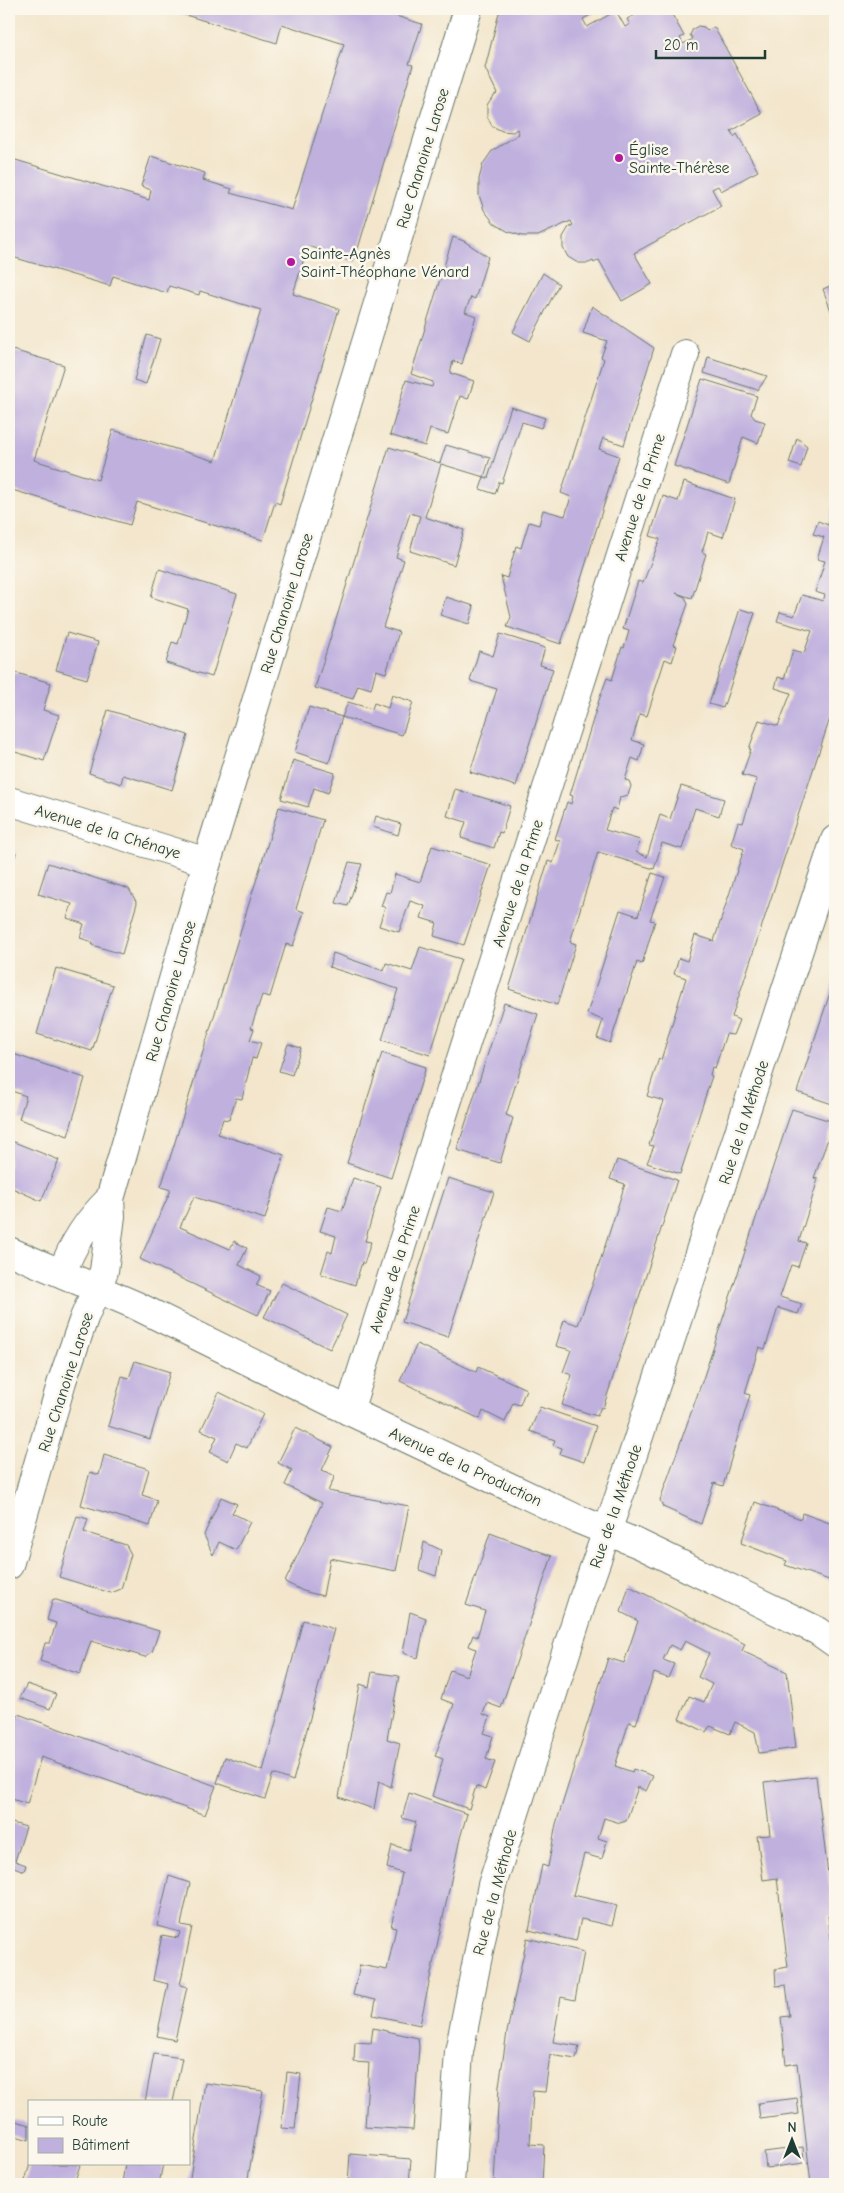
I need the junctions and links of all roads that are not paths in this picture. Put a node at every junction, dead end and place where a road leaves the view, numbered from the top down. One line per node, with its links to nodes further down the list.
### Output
1 (468, 9): 5 (street, Rue Chanoine Larose)
2 (685, 354): 10 (street, Avenue de la Prime)
3 (9, 801): 5 (street, Avenue de la Chénaye)
4 (835, 840): 11 (street, Rue de la Méthode)
5 (208, 862): 6 (street, Rue Chanoine Larose)
6 (110, 1199): 8 (street, Rue Chanoine Larose); 9 (street, Rue Chanoine Larose)
7 (9, 1251): 8 (street, Avenue de la Production)
8 (62, 1273): 9 (street, Avenue de la Production)
9 (96, 1287): 10 (street, Avenue de la Production); 12 (street, Rue Chanoine Larose)
10 (348, 1411): 11 (street, Avenue de la Production)
11 (607, 1531): 13 (street, Avenue de la Production); 14 (street, Rue de la Méthode)
12 (9, 1565)
13 (835, 1643)
14 (450, 2184)

